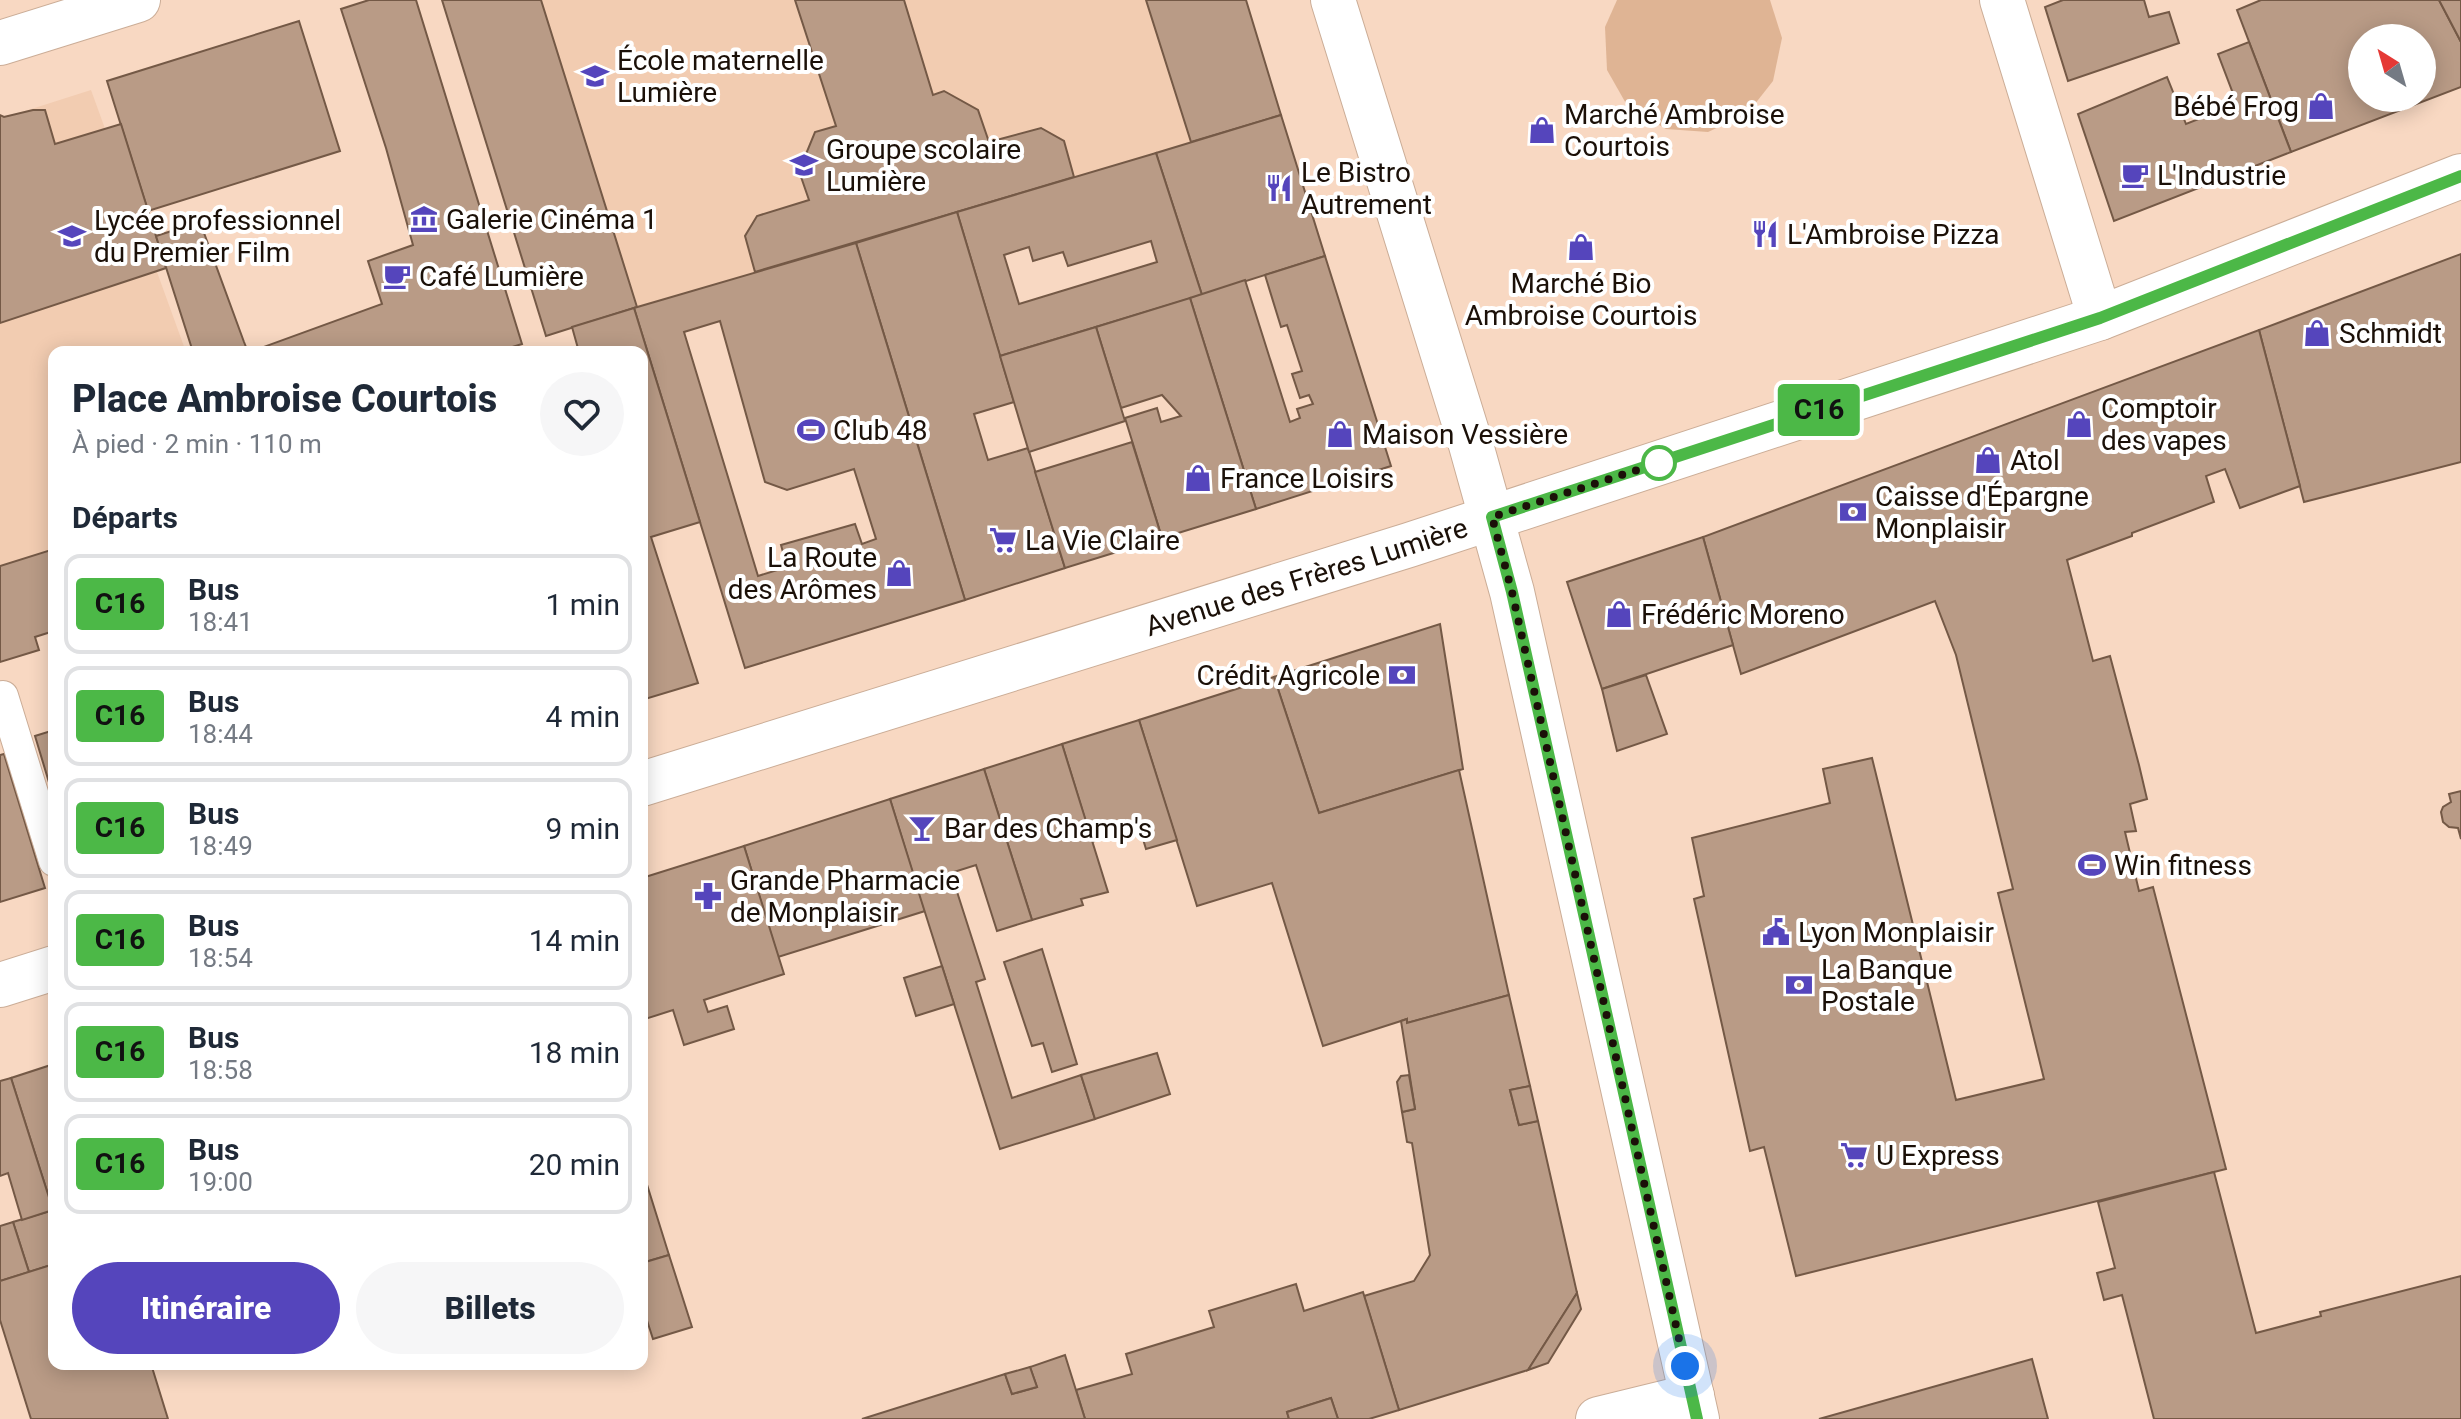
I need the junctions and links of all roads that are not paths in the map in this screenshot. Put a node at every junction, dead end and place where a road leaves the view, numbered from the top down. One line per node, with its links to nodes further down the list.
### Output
1 (138, 0): 4 (street)
2 (1333, 0): 8 (street)
3 (2002, 0): 7 (street)
4 (62, 11): 5 (street)
5 (0, 43)
6 (2461, 176): 7 (street, Avenue des Frères Lumière)
7 (2100, 318): 8 (street, Avenue des Frères Lumière)
8 (1492, 517): 10 (street, Avenue des Frères Lumière); 14 (street)
9 (3, 696): 11 (lane)
10 (648, 782)
11 (48, 842)
12 (48, 970): 13 (street)
13 (0, 985)
14 (1694, 1408): 15 (street)
15 (1598, 1419)

